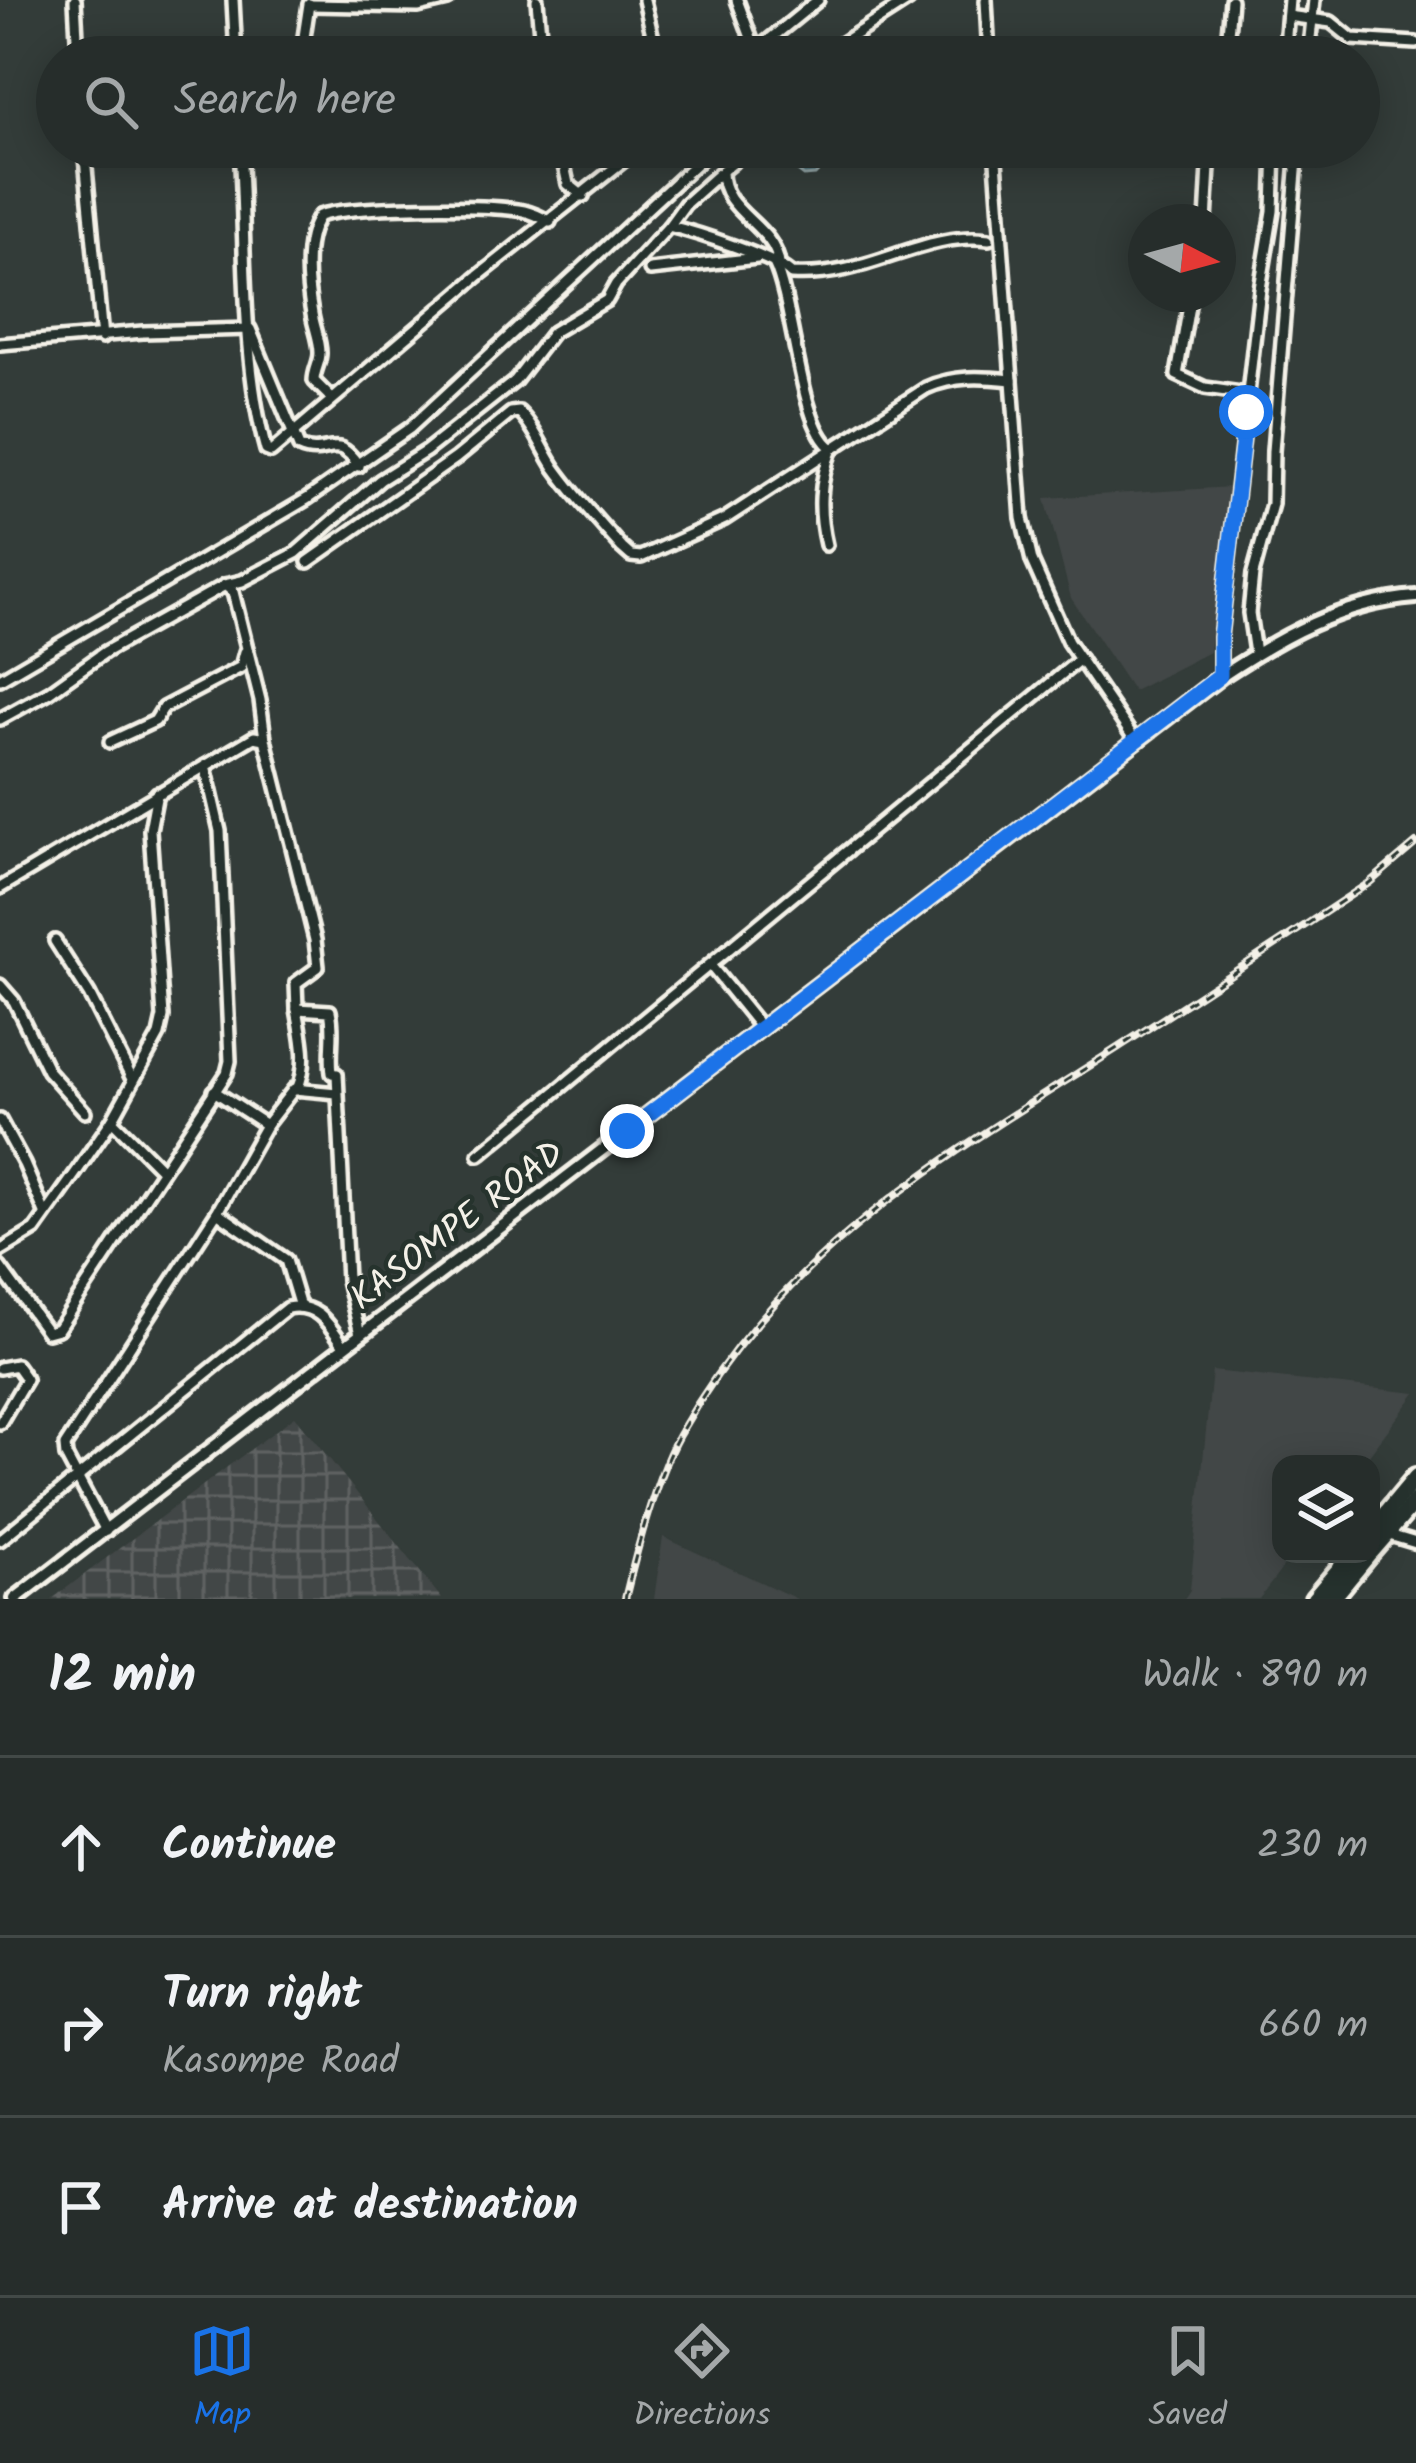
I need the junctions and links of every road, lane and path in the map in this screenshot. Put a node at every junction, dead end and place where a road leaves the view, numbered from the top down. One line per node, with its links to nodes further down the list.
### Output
1 (76, 0): 17 (street)
2 (233, 0): 18 (street)
3 (448, 0): 14 (street)
4 (537, 0): 20 (street)
5 (644, 0): 21 (street)
6 (737, 0): 22 (street)
7 (818, 0): 23 (street)
8 (909, 0): 24 (street)
9 (986, 0): 25 (street)
10 (1231, 0): 26 (street)
11 (1289, 0): 15 (street)
12 (1314, 0): 16 (street)
13 (309, 3): 14 (street); 19 (street)
14 (380, 3)
15 (1288, 16): 16 (street); 27 (street)
16 (1312, 20): 28 (street); 29 (street)
17 (77, 36)
18 (235, 36)
19 (301, 36)
20 (540, 36)
21 (652, 36)
22 (747, 36)
23 (774, 36)
24 (853, 36)
25 (988, 36)
26 (1228, 36)
27 (1286, 36)
28 (1310, 36)
29 (1348, 36)
30 (1380, 41): 31 (street)
31 (1416, 43)
32 (86, 168): 53 (street)
33 (241, 168): 52 (street)
34 (565, 168): 43 (street)
35 (616, 168): 43 (street)
36 (691, 168): 60 (street)
37 (725, 168): 42 (street)
38 (997, 168): 55 (street)
39 (1209, 168): 44 (street)
40 (1274, 168): 56 (street)
41 (1296, 168): 66 (street)
42 (722, 171): 46 (street); 49 (street)
43 (583, 196): 45 (street)
44 (1208, 204)
45 (550, 221): 57 (street); 57 (street)
46 (669, 226): 48 (street); 63 (street)
47 (989, 239): 49 (street)
48 (757, 258): 49 (street); 50 (street)
49 (776, 264): 59 (street)
50 (650, 271)
51 (1188, 312): 56 (street)
52 (250, 329): 53 (street); 58 (street); 58 (street)
53 (102, 338): 54 (street)
54 (0, 344)
55 (1012, 380): 59 (street); 67 (street)
56 (1248, 394): 68 (street)
57 (332, 399): 58 (street)
58 (294, 435): 60 (street)
59 (832, 448): 61 (street); 62 (street)
60 (359, 466): 69 (street)
61 (826, 545)
62 (308, 562)
63 (225, 585): 65 (street); 70 (street)
64 (1416, 597): 66 (street, KASOMPE ROAD)
65 (247, 647): 71 (street); 73 (street)
66 (1256, 653): 68 (street, KASOMPE ROAD)
67 (1080, 659): 72 (street); 78 (street)
68 (1220, 676): 72 (street, KASOMPE ROAD)
69 (0, 679)
70 (0, 718)
71 (265, 739): 74 (street); 80 (street)
72 (1136, 740): 81 (street, KASOMPE ROAD)
73 (110, 742)
74 (205, 766): 75 (street); 84 (street)
75 (157, 793): 76 (street); 82 (street)
76 (0, 888)
77 (55, 941): 82 (street)
78 (710, 965): 81 (street); 90 (street)
79 (0, 985): 86 (street)
80 (297, 1010): 83 (street); 85 (street)
81 (761, 1028): 97 (street, KASOMPE ROAD)
82 (133, 1082): 88 (street)
83 (297, 1090): 85 (street); 89 (street)
84 (214, 1091): 89 (street); 91 (street)
85 (337, 1093): 97 (street)
86 (85, 1112)
87 (0, 1120): 93 (street)
88 (112, 1120): 91 (street); 93 (street)
89 (266, 1125): 92 (street)
90 (479, 1155)
91 (162, 1170): 95 (street)
92 (217, 1212): 96 (street); 101 (street)
93 (45, 1213): 94 (street)
94 (0, 1251)
95 (0, 1267)
96 (300, 1307): 98 (street); 101 (street)
97 (360, 1334): 98 (street, KASOMPE ROAD)
98 (344, 1346): 105 (street, KASOMPE ROAD)
99 (0, 1368): 100 (street)
100 (0, 1423)
101 (76, 1476): 105 (street); 108 (street)
102 (1416, 1477): 104 (highway)
103 (1416, 1499): 106 (highway)
104 (1380, 1530)
105 (106, 1531): 112 (street, KASOMPE ROAD)
106 (1380, 1531)
107 (1380, 1534): 109 (street)
108 (0, 1540)
109 (1416, 1543)
110 (1344, 1563): 113 (highway)
111 (1362, 1563): 114 (highway)
112 (15, 1599)
113 (1314, 1599)
114 (1332, 1599)

